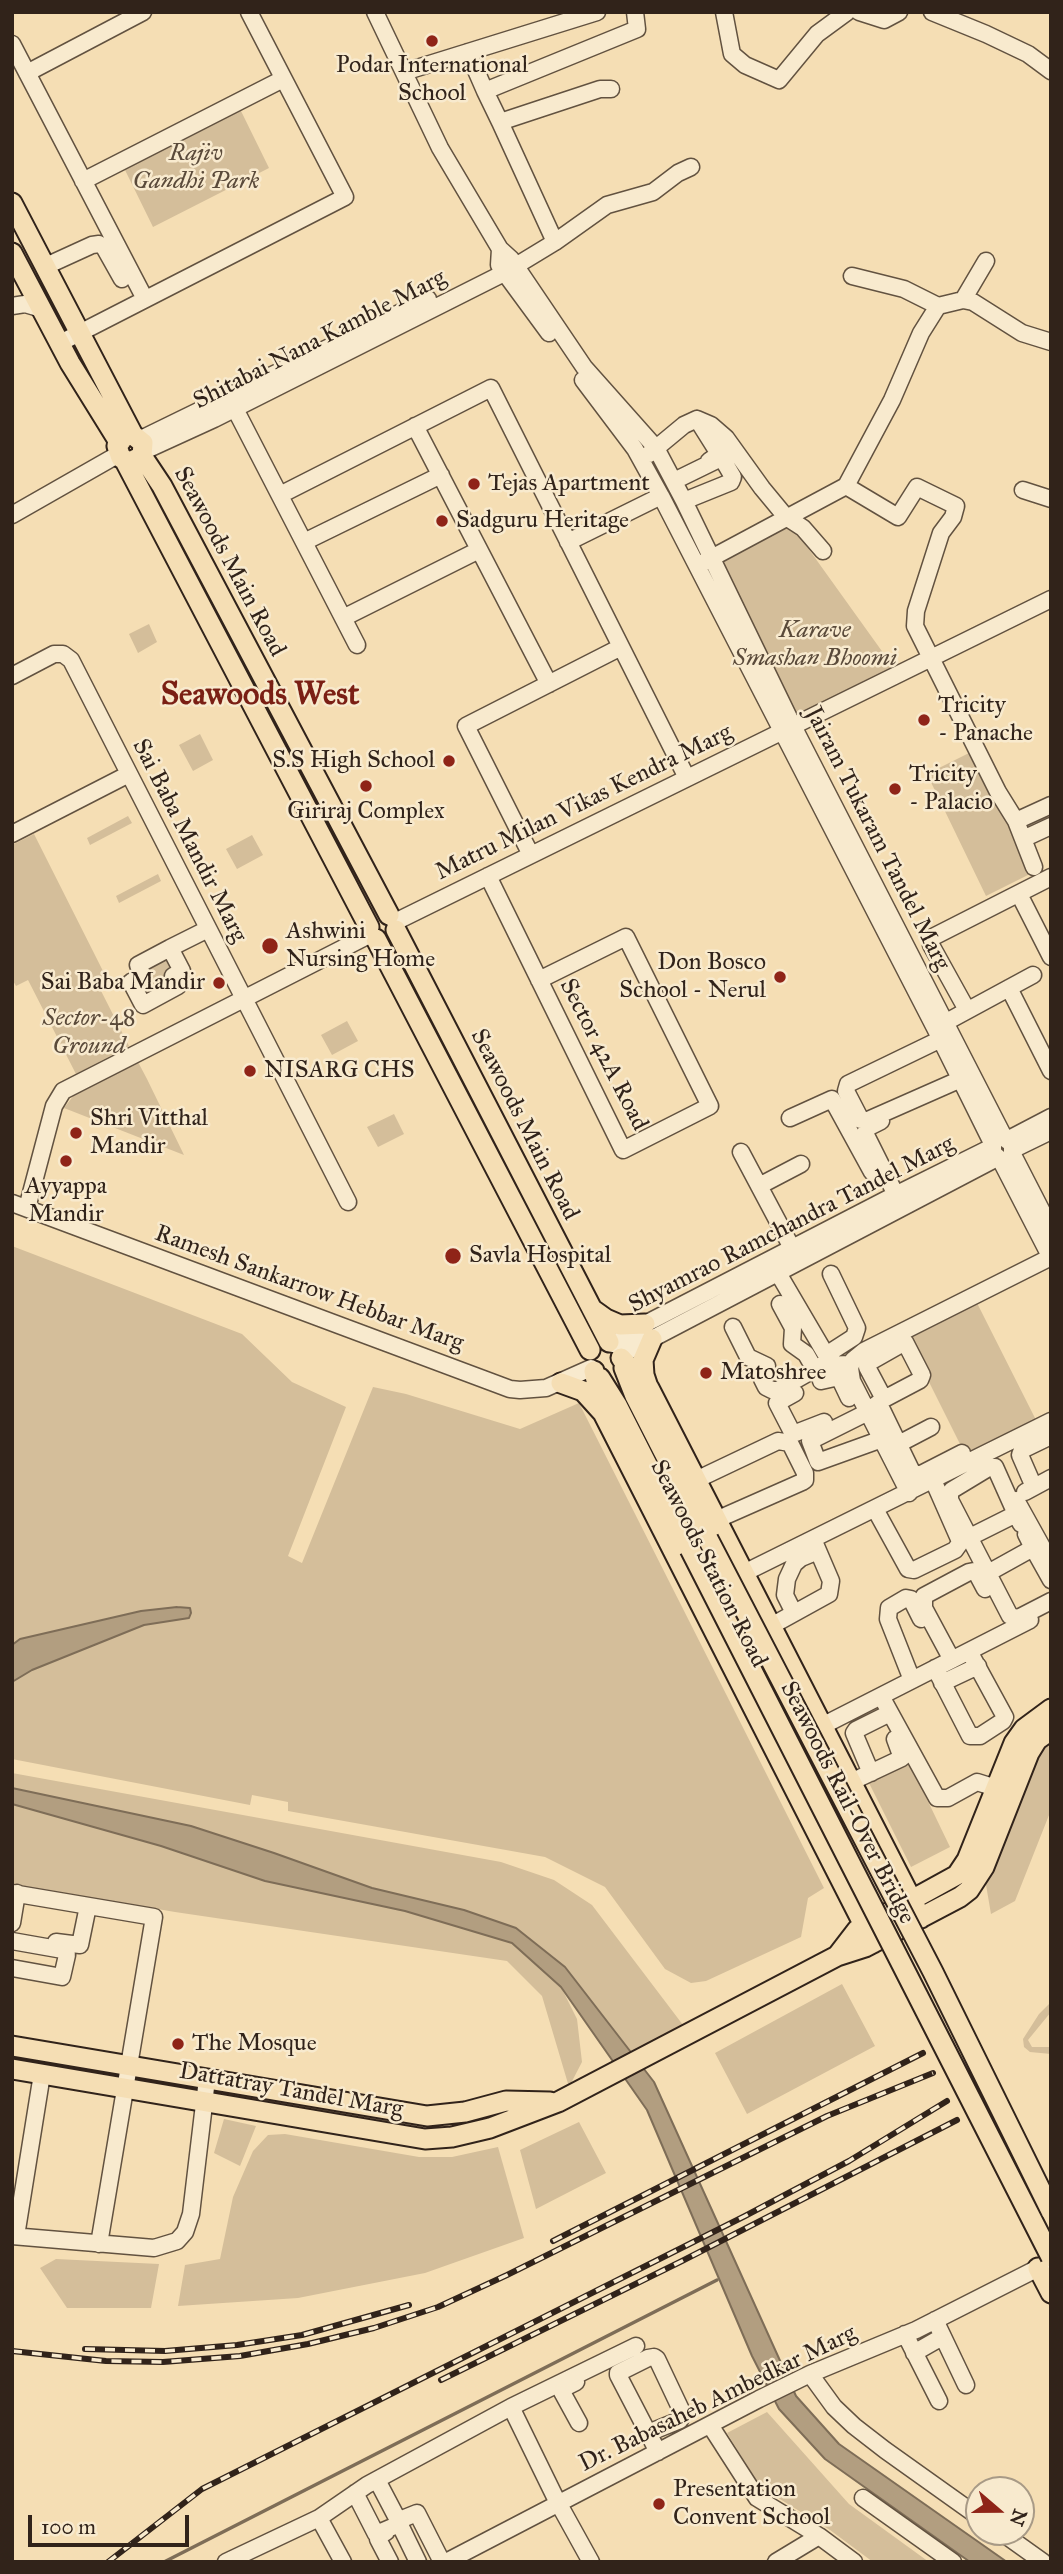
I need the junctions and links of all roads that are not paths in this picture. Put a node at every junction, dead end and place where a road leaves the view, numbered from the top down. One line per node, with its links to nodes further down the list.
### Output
1 (143, 12): 15 (street)
2 (249, 12): 16 (street)
3 (375, 12): 14 (street, Jairam Tukaram Tandel Marg)
4 (597, 12): 12 (street)
5 (724, 12): 6 (street)
6 (847, 12)
7 (859, 12): 8 (street)
8 (899, 12)
9 (932, 12): 13 (street)
10 (636, 20): 18 (street)
11 (12, 44): 15 (street)
12 (468, 52): 14 (street); 18 (street)
13 (1051, 71)
14 (404, 72): 25 (street, Jairam Tukaram Tandel Marg)
15 (27, 73): 21 (street)
16 (284, 79): 21 (street); 30 (street)
17 (611, 89): 19 (street)
18 (485, 91): 19 (street)
19 (500, 122): 23 (street)
20 (691, 167): 23 (street, Shitabai Nana Kamble Marg)
21 (83, 181): 30 (street)
22 (12, 203): 27 (main road, Seawoods Main Road)
23 (555, 242): 25 (street, Shitabai Nana Kamble Marg)
24 (986, 261): 31 (street)
25 (506, 262): 38 (street, Shitabai Nana Kamble Marg); 42 (street, Jairam Tukaram Tandel Marg); 43 (street, Jairam Tukaram Tandel Marg)
26 (14, 266): 34 (main road, Seawoods Main Road)
27 (46, 266): 29 (street); 35 (main road, Seawoods Main Road)
28 (852, 276): 33 (street)
29 (122, 279)
30 (145, 299): 35 (street)
31 (964, 300): 33 (street); 36 (street)
32 (12, 306): 34 (street)
33 (939, 306): 46 (street)
34 (42, 309): 37 (main road, Seawoods Main Road)
35 (81, 332): 37 (street); 41 (main road, Seawoods Main Road)
36 (1051, 342)
37 (60, 343): 41 (main road, Seawoods Main Road)
38 (231, 402): 41 (street, Shitabai Nana Kamble Marg); 48 (street)
39 (697, 419): 42 (street); 45 (street); 53 (street)
40 (415, 426): 44 (street); 48 (street); 55 (street)
41 (132, 448): 52 (street, Shitabai Nana Kamble Marg); 79 (main road, Seawoods Main Road); 81 (main road, Seawoods Main Road)
42 (656, 448): 43 (street); 45 (street, Jairam Tukaram Tandel Marg)
43 (641, 459): 49 (street, Jairam Tukaram Tandel Marg)
44 (441, 475): 54 (street); 56 (street)
45 (673, 480): 51 (street, Jairam Tukaram Tandel Marg); 51 (street)
46 (846, 486): 53 (street); 63 (street)
47 (1023, 490): 50 (street)
48 (279, 495): 54 (street)
49 (661, 496): 55 (street); 58 (street, Jairam Tukaram Tandel Marg)
50 (1051, 499)
51 (684, 501): 58 (street, Jairam Tukaram Tandel Marg)
52 (12, 515)
53 (786, 517): 57 (street); 58 (street)
54 (304, 542): 60 (street)
55 (568, 542): 62 (street)
56 (479, 550): 60 (street); 65 (street)
57 (823, 551)
58 (704, 562): 66 (street, Jairam Tukaram Tandel Marg)
59 (1051, 598): 63 (street, Matru Milan Vikas Kendra Marg)
60 (343, 618): 61 (street)
61 (357, 645)
62 (621, 647): 65 (street); 68 (street)
63 (932, 657): 66 (street, Matru Milan Vikas Kendra Marg); 70 (street)
64 (12, 676): 67 (street, Sai Baba Mandir Marg)
65 (549, 684): 74 (street)
66 (787, 729): 68 (street, Matru Milan Vikas Kendra Marg); 89 (street, Jairam Tukaram Tandel Marg)
67 (129, 774): 72 (street); 80 (street, Sai Baba Mandir Marg)
68 (687, 778): 74 (street, Matru Milan Vikas Kendra Marg)
69 (1051, 805): 70 (street)
70 (1016, 821): 73 (street)
71 (1051, 826): 73 (street)
72 (12, 834)
73 (1023, 839): 75 (street)
74 (531, 855): 76 (street, Matru Milan Vikas Kendra Marg)
75 (1034, 867)
76 (488, 876): 79 (street, Matru Milan Vikas Kendra Marg); 85 (street, Sector 42A Road)
77 (1051, 877): 78 (street)
78 (1019, 894): 83 (street); 88 (street)
79 (394, 922): 81 (main road); 108 (main road, Seawoods Main Road)
80 (208, 929): 82 (street); 87 (street, Sai Baba Mandir Marg)
81 (372, 933): 87 (street); 115 (main road, Seawoods Main Road)
82 (170, 948)
83 (1051, 957)
84 (1033, 975): 86 (street)
85 (539, 981): 85 (street, Sector 42A Road)
86 (1009, 988): 88 (street); 90 (street)
87 (244, 999): 100 (street, Sai Baba Mandir Marg); 101 (street)
88 (967, 1010): 89 (street)
89 (941, 1030): 91 (street, Jairam Tukaram Tandel Marg); 91 (street); 95 (street, Jairam Tukaram Tandel Marg)
90 (1051, 1071)
91 (961, 1081): 95 (street, Jairam Tukaram Tandel Marg); 99 (street)
92 (1051, 1117): 95 (street, Shyamrao Ramchandra Tandel Marg)
93 (790, 1118): 99 (street)
94 (1051, 1131): 95 (street, Shyamrao Ramchandra Tandel Marg)
95 (1002, 1149): 99 (street, Shyamrao Ramchandra Tandel Marg); 102 (street, Jairam Tukaram Tandel Marg); 104 (street, Jairam Tukaram Tandel Marg); 105 (street, Shyamrao Ramchandra Tandel Marg)
96 (741, 1152): 98 (street)
97 (801, 1164): 98 (street)
98 (759, 1186): 103 (street)
99 (891, 1197): 103 (street, Shyamrao Ramchandra Tandel Marg)
100 (348, 1202)
101 (20, 1206): 117 (street, Ramesh Sankarrow Hebbar Marg)
102 (1051, 1229)
103 (792, 1248): 110 (street, Shyamrao Ramchandra Tandel Marg)
104 (1051, 1257): 111 (street)
105 (778, 1273): 110 (street, Shyamrao Ramchandra Tandel Marg); 113 (street)
106 (831, 1274): 113 (street)
107 (780, 1304): 116 (street)
108 (591, 1308): 110 (main road); 112 (main road, Seawoods Main Road)
109 (733, 1327): 116 (street)
110 (648, 1331): 112 (street, Shyamrao Ramchandra Tandel Marg); 119 (main road)
111 (903, 1337): 114 (street); 121 (street); 121 (street)
112 (617, 1352): 115 (main road); 115 (main road); 119 (main road, Seawoods Station Road); 137 (main road, Seawoods Rail-Over Bridge)
113 (829, 1360): 114 (street); 116 (street)
114 (851, 1364): 121 (street)
115 (593, 1366): 117 (street, Ramesh Sankarrow Hebbar Marg); 122 (main road, Seawoods Station Road); 137 (main road, Seawoods Rail-Over Bridge)
116 (818, 1374): 121 (street)
117 (561, 1383): 122 (main road)
118 (926, 1386): 121 (street)
119 (649, 1388): 129 (main road, Seawoods Station Road)
120 (795, 1393): 121 (street)
121 (871, 1408): 125 (street); 125 (street)
122 (603, 1413): 165 (main road, Seawoods Station Road)
123 (931, 1427): 125 (street)
124 (1049, 1429): 126 (street); 131 (street)
125 (889, 1444): 127 (street); 132 (street)
126 (992, 1451): 130 (street); 133 (street)
127 (962, 1453)
128 (1051, 1478): 131 (street)
129 (696, 1480): 135 (main road, Seawoods Station Road); 135 (street)
130 (933, 1480): 132 (street); 134 (street)
131 (1034, 1488): 133 (street)
132 (908, 1493): 134 (street)
133 (1016, 1506): 136 (street); 136 (street); 139 (street)
134 (875, 1509): 138 (street)
135 (716, 1520): 140 (main road, Seawoods Station Road)
136 (970, 1537): 141 (street)
137 (699, 1544): 177 (main road, Seawoods Rail-Over Bridge, bridge); 180 (main road, Seawoods Rail-Over Bridge, bridge)
138 (815, 1545): 140 (street); 145 (street); 145 (street)
139 (1045, 1554): 141 (street); 142 (street)
140 (744, 1573): 146 (main road, Seawoods Station Road)
141 (988, 1573): 143 (street)
142 (1051, 1580)
143 (1051, 1601)
144 (1051, 1609): 147 (street)
145 (794, 1613): 146 (street)
146 (771, 1626): 155 (main road, Seawoods Station Road)
147 (1006, 1632): 148 (street); 150 (street)
148 (969, 1651): 149 (street); 150 (street)
149 (978, 1666): 150 (street); 150 (street)
150 (943, 1669): 151 (street); 151 (street)
151 (912, 1680): 152 (street)
152 (878, 1697): 154 (street); 155 (street); 158 (street)
153 (1051, 1709): 158 (main road)
154 (884, 1716): 157 (street); 157 (street)
155 (822, 1726): 159 (main road, Seawoods Station Road)
156 (1051, 1730): 162 (main road)
157 (871, 1773): 159 (street)
158 (981, 1779): 162 (main road)
159 (851, 1782): 162 (main road, Seawoods Station Road)
160 (14, 1893): 161 (street); 163 (street)
161 (88, 1906): 164 (street); 170 (street)
162 (917, 1910): 165 (main road)
163 (12, 1923)
164 (12, 1933)
165 (869, 1934): 176 (main road, Dattatray Tandel Marg)
166 (12, 1941): 167 (street)
167 (29, 1944): 168 (street); 168 (street)
168 (18, 1970)
169 (12, 2046): 170 (main road, Dattatray Tandel Marg)
170 (129, 2066): 173 (main road, Dattatray Tandel Marg); 174 (street)
171 (12, 2069): 172 (main road, Dattatray Tandel Marg)
172 (42, 2074): 174 (main road, Dattatray Tandel Marg); 178 (street)
173 (207, 2079): 175 (street); 176 (main road, Dattatray Tandel Marg)
174 (125, 2088): 175 (main road, Dattatray Tandel Marg); 179 (street)
175 (203, 2101): 176 (main road, Dattatray Tandel Marg); 179 (street)
176 (558, 2102)
177 (1051, 2211)
178 (14, 2236): 179 (street)
179 (99, 2244)
180 (1047, 2262): 181 (main road, Seawoods Rail-Over Bridge); 182 (street, Dr. Babasaheb Ambedkar Marg)
181 (1051, 2292)
182 (935, 2320): 183 (street, Dr. Babasaheb Ambedkar Marg); 184 (street)
183 (905, 2334): 186 (street); 188 (street, Dr. Babasaheb Ambedkar Marg)
184 (942, 2337): 186 (street); 189 (street)
185 (636, 2346): 187 (street)
186 (914, 2353): 190 (street)
187 (588, 2374): 191 (street); 192 (street); 193 (street)
188 (808, 2375): 194 (street, Dr. Babasaheb Ambedkar Marg); 199 (street)
189 (966, 2385)
190 (939, 2401)
191 (623, 2404)
192 (511, 2407): 198 (street); 200 (street)
193 (579, 2423)
194 (710, 2425): 196 (street, Dr. Babasaheb Ambedkar Marg); 201 (street)
195 (648, 2432): 195 (street); 196 (street)
196 (658, 2452): 198 (street, Dr. Babasaheb Ambedkar Marg)
197 (863, 2498): 212 (street)
198 (558, 2503): 203 (street, Dr. Babasaheb Ambedkar Marg); 209 (street)
199 (965, 2507)
200 (320, 2518): 204 (street); 205 (street)
201 (819, 2536): 210 (street); 211 (street)
202 (1021, 2546): 213 (street)
203 (478, 2554): 208 (street, Dr. Babasaheb Ambedkar Marg)
204 (226, 2562)
205 (343, 2562)
206 (390, 2562): 207 (street)
207 (416, 2562): 208 (street)
208 (444, 2562)
209 (592, 2562)
210 (776, 2562)
211 (854, 2562)
212 (953, 2562)
213 (1043, 2562)

